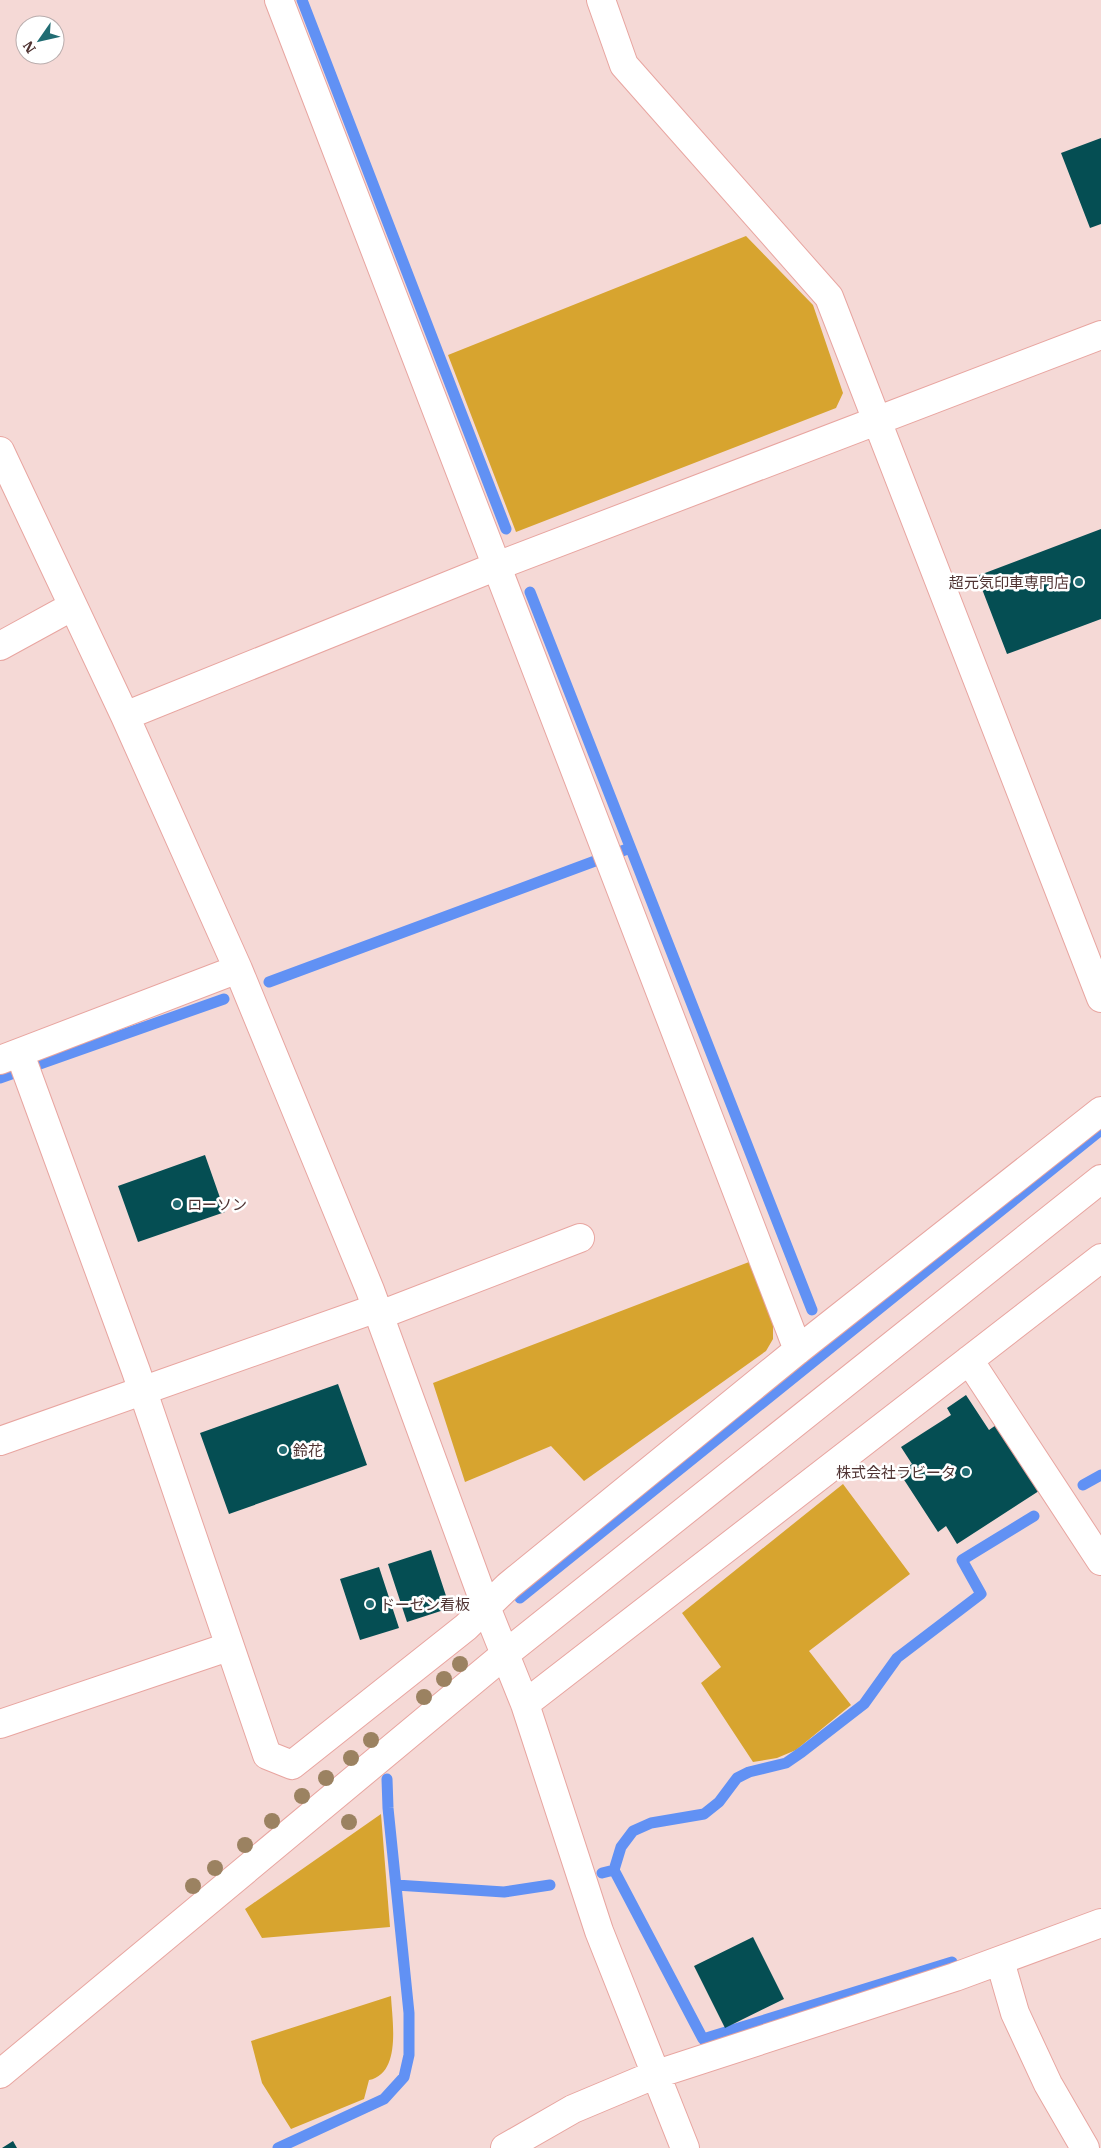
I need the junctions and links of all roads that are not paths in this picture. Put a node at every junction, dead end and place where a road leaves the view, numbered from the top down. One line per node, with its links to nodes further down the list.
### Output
1 (279, 0): 6 (street)
2 (601, 0): 4 (street)
3 (1101, 335): 4 (street)
4 (878, 422): 6 (street); 11 (street)
5 (0, 451): 7 (street)
6 (497, 566): 9 (street); 18 (street)
7 (73, 606): 8 (street); 9 (street)
8 (0, 646)
9 (125, 716): 10 (street)
10 (238, 969): 12 (street); 17 (street)
11 (1101, 998)
12 (18, 1063): 20 (street)
13 (1101, 1111): 18 (street)
14 (1101, 1179): 25 (street)
15 (580, 1238): 17 (street)
16 (1101, 1258): 19 (street)
17 (379, 1311): 20 (street); 23 (street)
18 (798, 1350): 23 (street)
19 (969, 1360): 22 (street); 26 (street)
20 (143, 1392): 21 (street); 24 (street)
21 (0, 1441)
22 (1101, 1561)
23 (486, 1606): 24 (street); 25 (street)
24 (228, 1647): 27 (street)
25 (504, 1655): 26 (street); 30 (street)
26 (525, 1704): 31 (street)
27 (0, 1724)
28 (1101, 1923): 29 (street)
29 (1000, 1960): 31 (street); 34 (street)
30 (0, 2074)
31 (654, 2075): 32 (street); 33 (street)
32 (505, 2148)
33 (685, 2148)
34 (1085, 2148)

